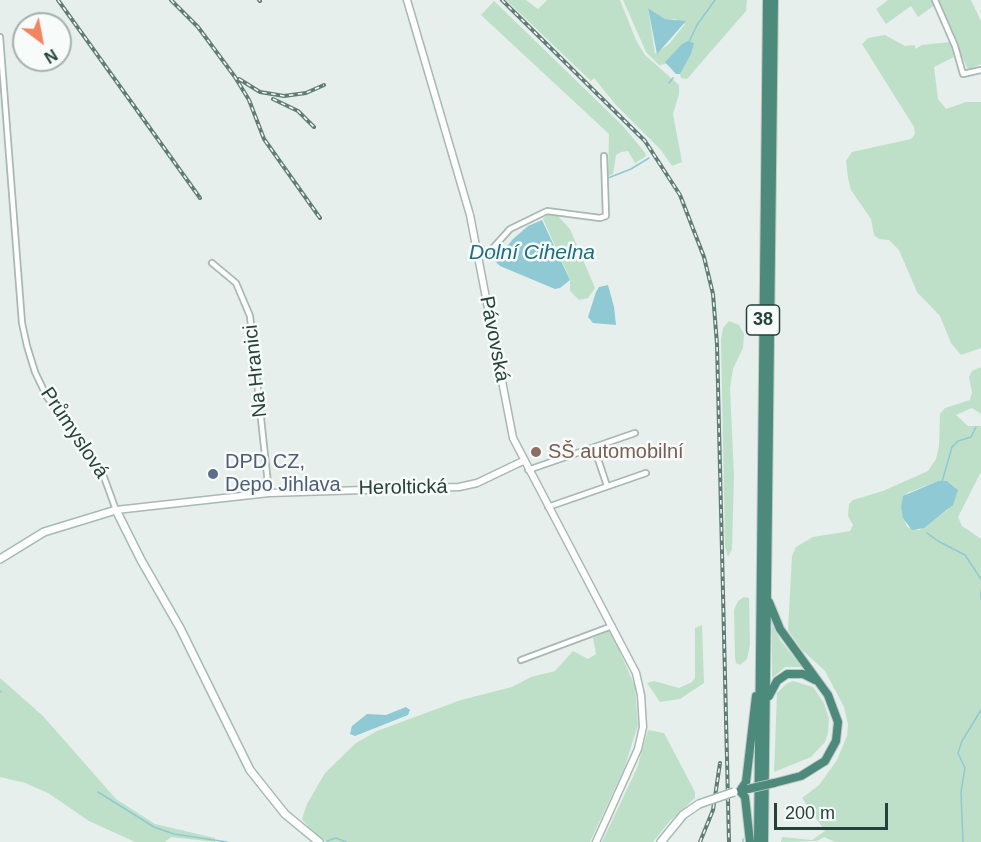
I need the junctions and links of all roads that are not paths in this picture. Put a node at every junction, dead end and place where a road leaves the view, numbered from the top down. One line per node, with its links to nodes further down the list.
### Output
1 (407, 0): 8 (street, Pávovská)
2 (766, 0): 24 (highway, 38)
3 (774, 0): 20 (highway, 38)
4 (935, 0): 6 (street)
5 (0, 37): 18 (street, Průmyslová)
6 (981, 70)
7 (604, 156): 8 (street)
8 (478, 256): 12 (street, Pávovská)
9 (212, 263): 16 (street, Na Hranici)
10 (635, 433): 11 (street)
11 (594, 447): 13 (street); 15 (street)
12 (523, 461): 13 (street, Pávovská); 16 (street, Heroltická)
13 (528, 470): 17 (street, Pávovská)
14 (646, 473): 15 (street)
15 (607, 486): 17 (street)
16 (268, 493): 18 (street, Heroltická)
17 (548, 507): 21 (street, Pávovská)
18 (116, 510): 19 (main road, Heroltická); 27 (main road, Průmyslová)
19 (0, 559)
20 (767, 586): 23 (highway); 25 (highway, 38)
21 (612, 626): 22 (street); 28 (street, Pávovská)
22 (521, 660)
23 (819, 683): 25 (highway); 26 (highway, bridge)
24 (759, 684): 26 (highway); 31 (highway, 38)
25 (766, 713): 32 (highway, 38)
26 (737, 792): 29 (main road, bridge); 30 (highway)
27 (319, 842)
28 (596, 842)
29 (661, 842)
30 (750, 842)
31 (758, 842)
32 (764, 842)

